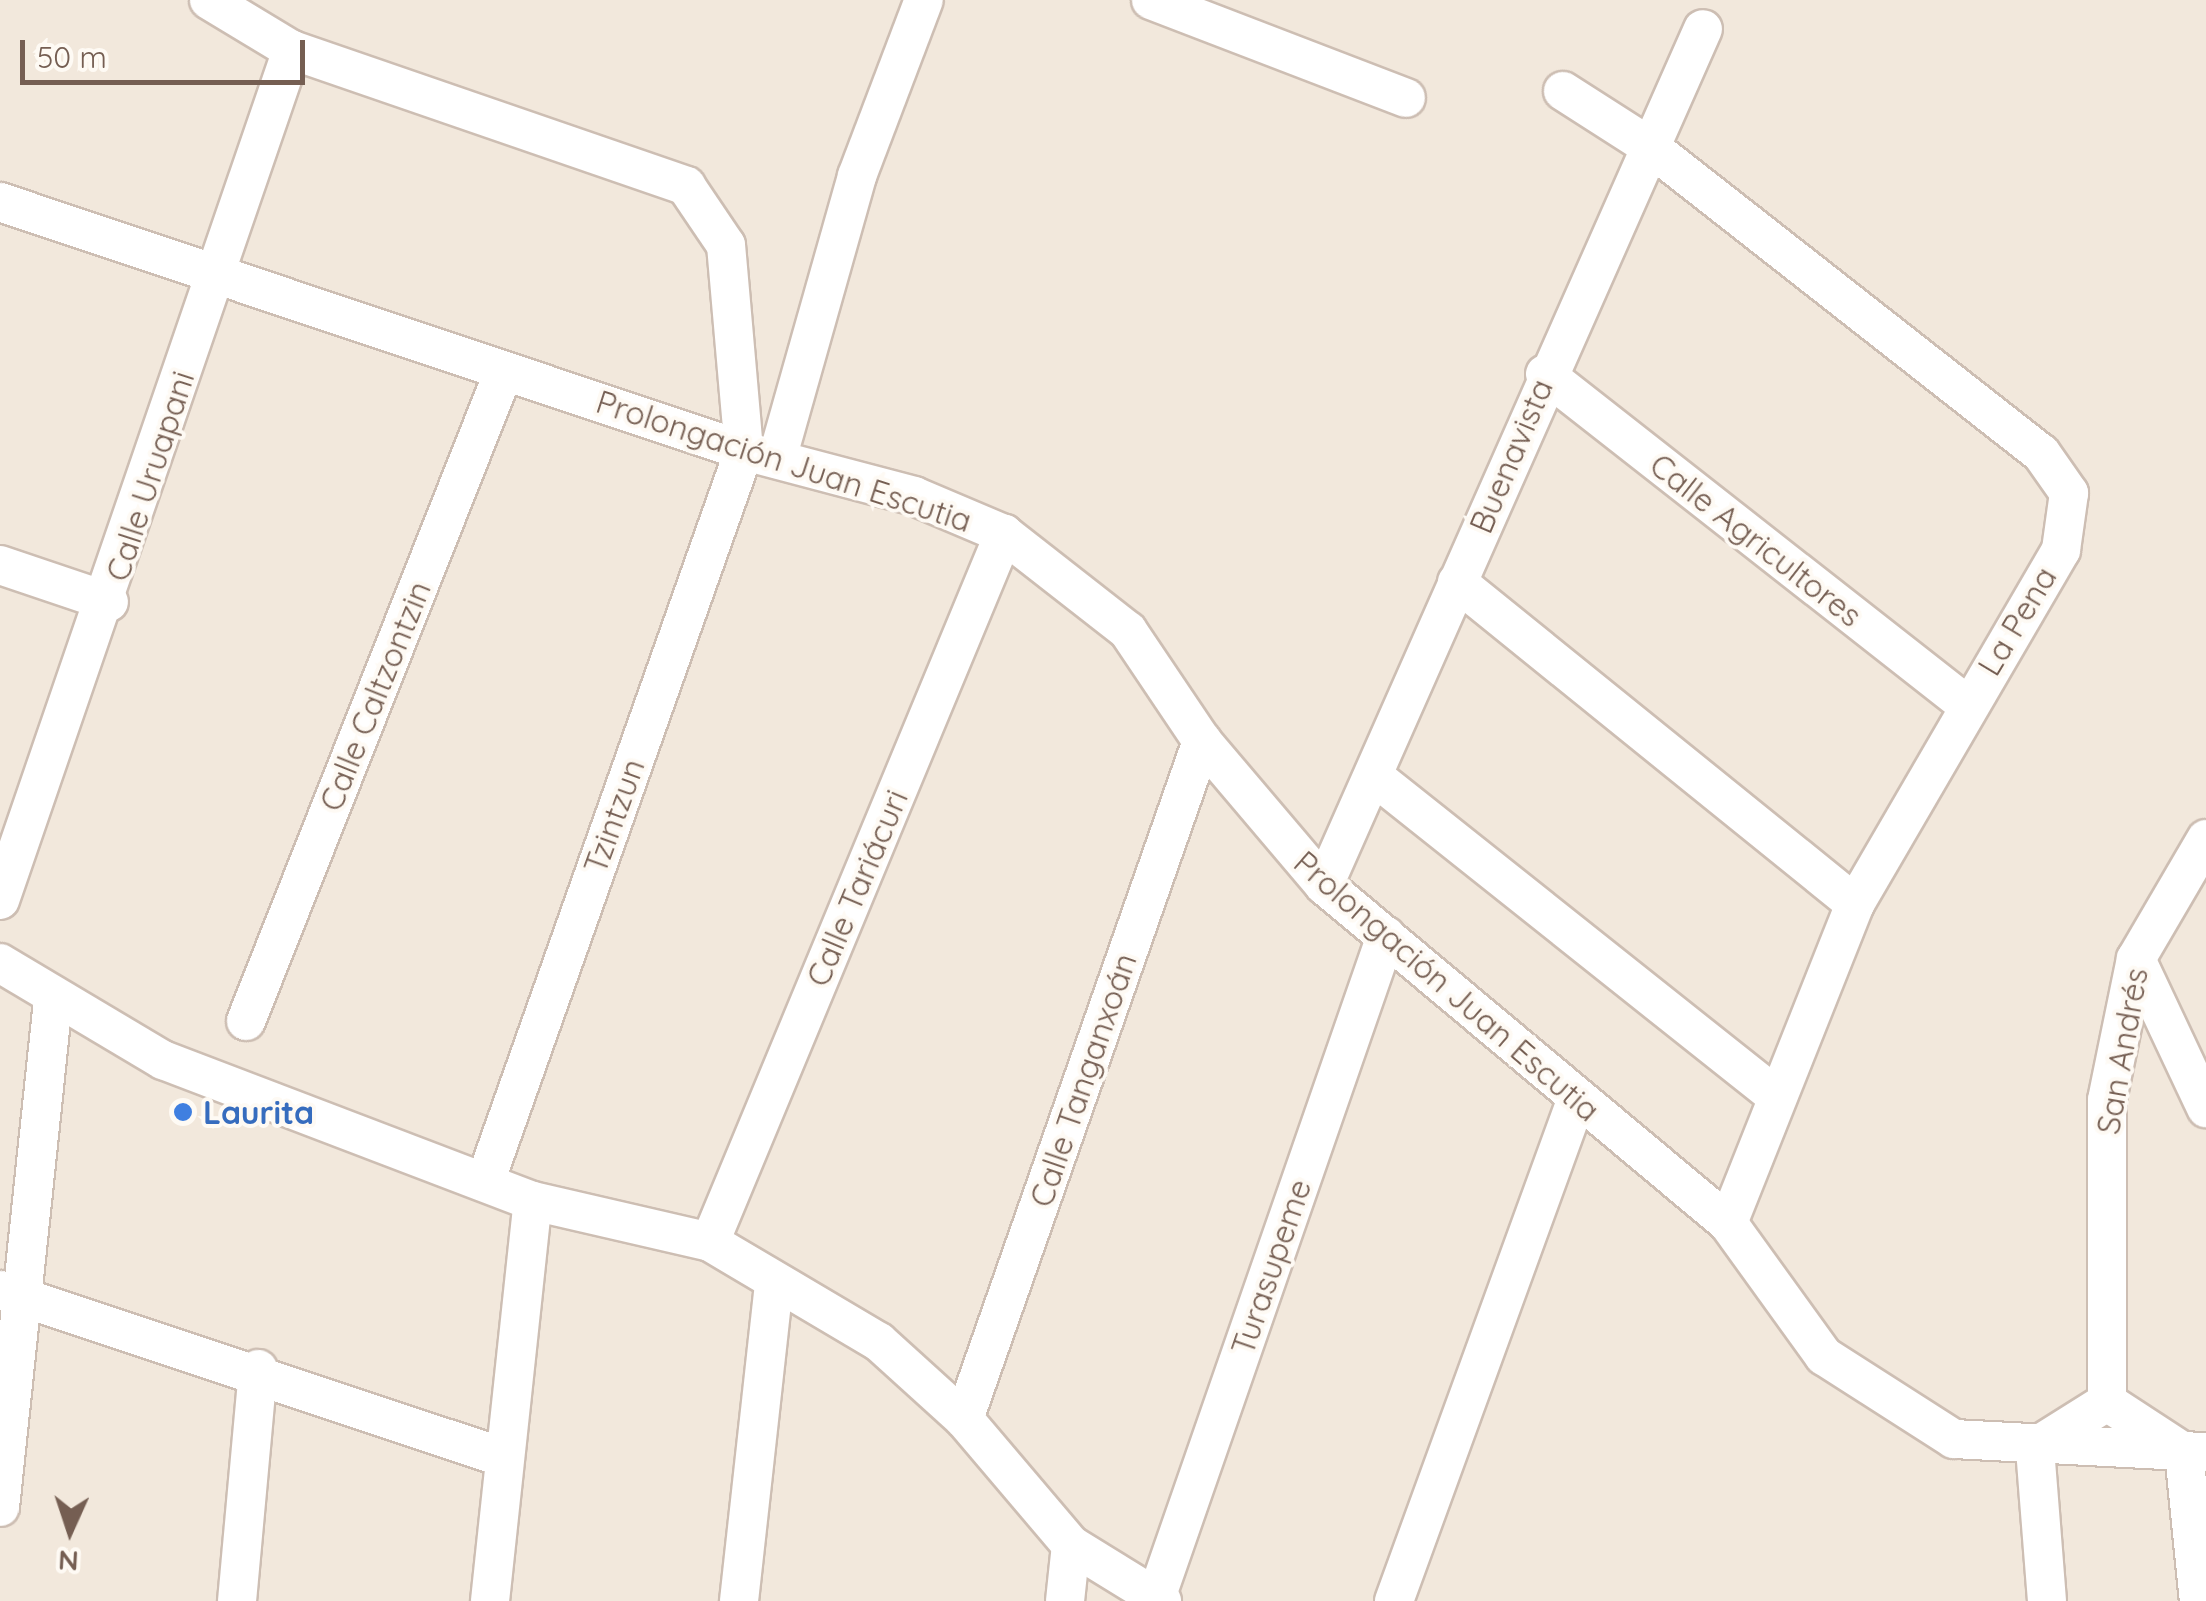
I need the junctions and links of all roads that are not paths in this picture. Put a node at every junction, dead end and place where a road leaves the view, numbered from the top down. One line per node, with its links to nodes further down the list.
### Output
1 (209, 0): 5 (street)
2 (924, 0): 13 (street, Tzintzun)
3 (1151, 0): 7 (street)
4 (1703, 30): 8 (street, Buenavista)
5 (292, 50): 10 (street, Calle Uruapani); 13 (street)
6 (1563, 91): 8 (street, La Pena)
7 (1406, 98)
8 (1649, 146): 12 (street, Buenavista); 18 (street, La Pena)
9 (0, 202): 10 (street, Prolongación Juan Escutia)
10 (214, 279): 11 (street, Prolongación Juan Escutia); 17 (street, Calle Uruapani)
11 (504, 371): 13 (street, Prolongación Juan Escutia); 29 (street, Calle Caltzontzin)
12 (1546, 374): 16 (street, Buenavista); 18 (street, Calle Agricultores)
13 (761, 455): 14 (street, Prolongación Juan Escutia); 33 (street, Tzintzun)
14 (1004, 534): 19 (street, Prolongación Juan Escutia); 36 (street, Calle Tariácuri)
15 (0, 565): 17 (street)
16 (1457, 582): 20 (street, Buenavista); 24 (street)
17 (109, 602): 23 (street, Calle Uruapani)
18 (1966, 705): 24 (street, La Pena)
19 (1202, 741): 22 (street, Prolongación Juan Escutia); 41 (street, Calle Tanganxoán)
20 (1376, 778): 22 (street, Buenavista); 30 (street)
21 (2206, 839): 26 (street, San Andrés)
22 (1324, 886): 25 (street, Prolongación Juan Escutia)
23 (0, 900)
24 (1854, 904): 30 (street, La Pena)
25 (1386, 936): 31 (street, Prolongación Juan Escutia); 47 (street, Turasupeme)
26 (2136, 959): 32 (street); 40 (street, San Andrés)
27 (0, 964): 28 (street)
28 (53, 1002): 33 (street); 38 (street)
29 (246, 1021)
30 (1772, 1094): 35 (street, La Pena)
31 (1576, 1101): 35 (street, Prolongación Juan Escutia); 52 (street)
32 (2206, 1108)
33 (484, 1182): 34 (street)
34 (532, 1201): 36 (street); 44 (street)
35 (1728, 1223): 42 (street, Prolongación Juan Escutia)
36 (710, 1242): 37 (street)
37 (774, 1284): 41 (street); 50 (street)
38 (13, 1291): 39 (street); 45 (street)
39 (258, 1369): 44 (street); 48 (street)
40 (2108, 1402): 42 (street); 43 (street)
41 (964, 1419): 46 (street)
42 (2035, 1447): 43 (street, Prolongación Juan Escutia); 53 (street)
43 (2195, 1452): 54 (street)
44 (502, 1457): 49 (street)
45 (0, 1508)
46 (1071, 1544): 47 (street); 51 (street)
47 (1159, 1599)
48 (238, 1601)
49 (490, 1601)
50 (738, 1601)
51 (1064, 1601)
52 (1394, 1601)
53 (2048, 1601)
54 (2199, 1601)

